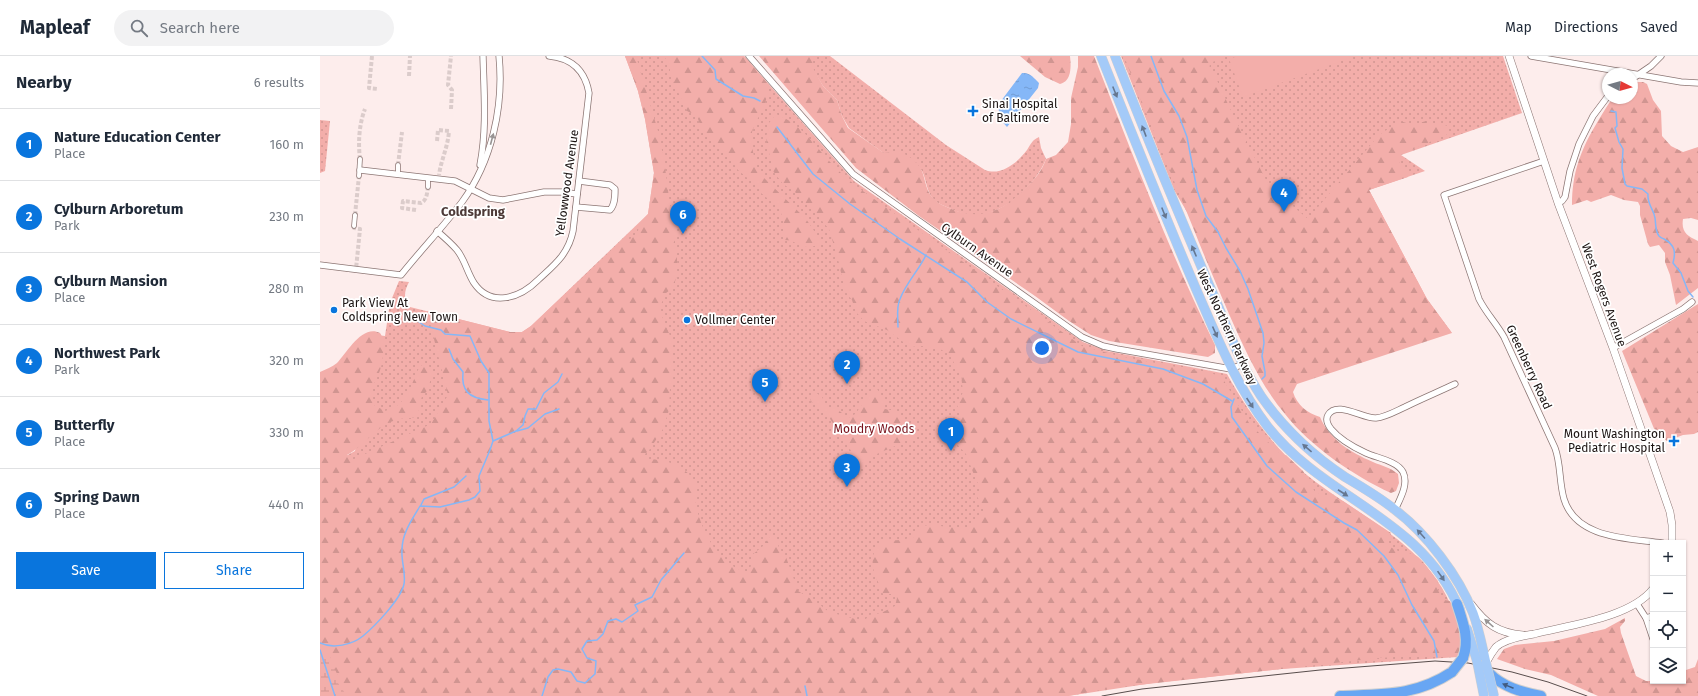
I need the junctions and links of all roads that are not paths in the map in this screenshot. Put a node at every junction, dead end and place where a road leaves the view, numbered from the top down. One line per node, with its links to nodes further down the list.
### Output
1 (483, 56): 18 (street)
2 (499, 56): 18 (street, one-way to 2)
3 (549, 56): 20 (street, Yellowwood Avenue)
4 (749, 56): 33 (street, Cylburn Avenue)
5 (1101, 56): 33 (main road, West Northern Parkway, one-way to 33)
6 (1115, 56): 32 (main road, West Northern Parkway, one-way to 6)
7 (1509, 56): 14 (street, West Rogers Avenue)
8 (1531, 56): 10 (street)
9 (1661, 56): 10 (street)
10 (1639, 75): 11 (street)
11 (1698, 83)
12 (1603, 104): 24 (street)
13 (360, 159): 16 (street)
14 (1544, 161): 24 (street, West Rogers Avenue); 37 (street, Greenberry Road)
15 (398, 165): 17 (street)
16 (360, 173): 17 (street)
17 (398, 174): 19 (street)
18 (478, 176): 22 (street)
19 (428, 178): 21 (street); 22 (street)
20 (579, 181): 23 (street, Yellowwood Avenue); 25 (street)
21 (428, 187)
22 (470, 189): 23 (street); 28 (street)
23 (577, 194): 25 (street, Yellowwood Avenue)
24 (1558, 203): 31 (street, West Rogers Avenue)
25 (576, 207): 28 (street, Yellowwood Avenue)
26 (356, 216): 27 (street)
27 (354, 226)
28 (437, 231): 29 (street)
29 (320, 266)
30 (1692, 302): 31 (street)
31 (1613, 348): 36 (street, West Rogers Avenue)
32 (1243, 364): 33 (street); 35 (main road, West Northern Parkway, one-way to 32)
33 (1231, 369): 40 (main road, West Northern Parkway, one-way to 40)
34 (1455, 384): 35 (street)
35 (1395, 510): 38 (main road, West Northern Parkway, one-way to 35)
36 (1672, 540)
37 (1650, 541)
38 (1463, 592): 45 (street, one-way to 38); 46 (main road, West Northern Parkway)
39 (1650, 592): 41 (street)
40 (1457, 604): 46 (main road, West Northern Parkway); 47 (highway, bridge)
41 (1637, 604): 43 (street); 45 (street)
42 (1650, 617): 43 (street)
43 (1646, 618): 44 (street)
44 (1650, 630)
45 (1525, 636): 46 (street)
46 (1484, 666): 48 (main road, West Northern Parkway, bridge); 49 (main road, West Northern Parkway, bridge); 50 (highway, one-way to 46)
47 (1340, 696)
48 (1484, 696)
49 (1494, 696)
50 (1541, 696)

